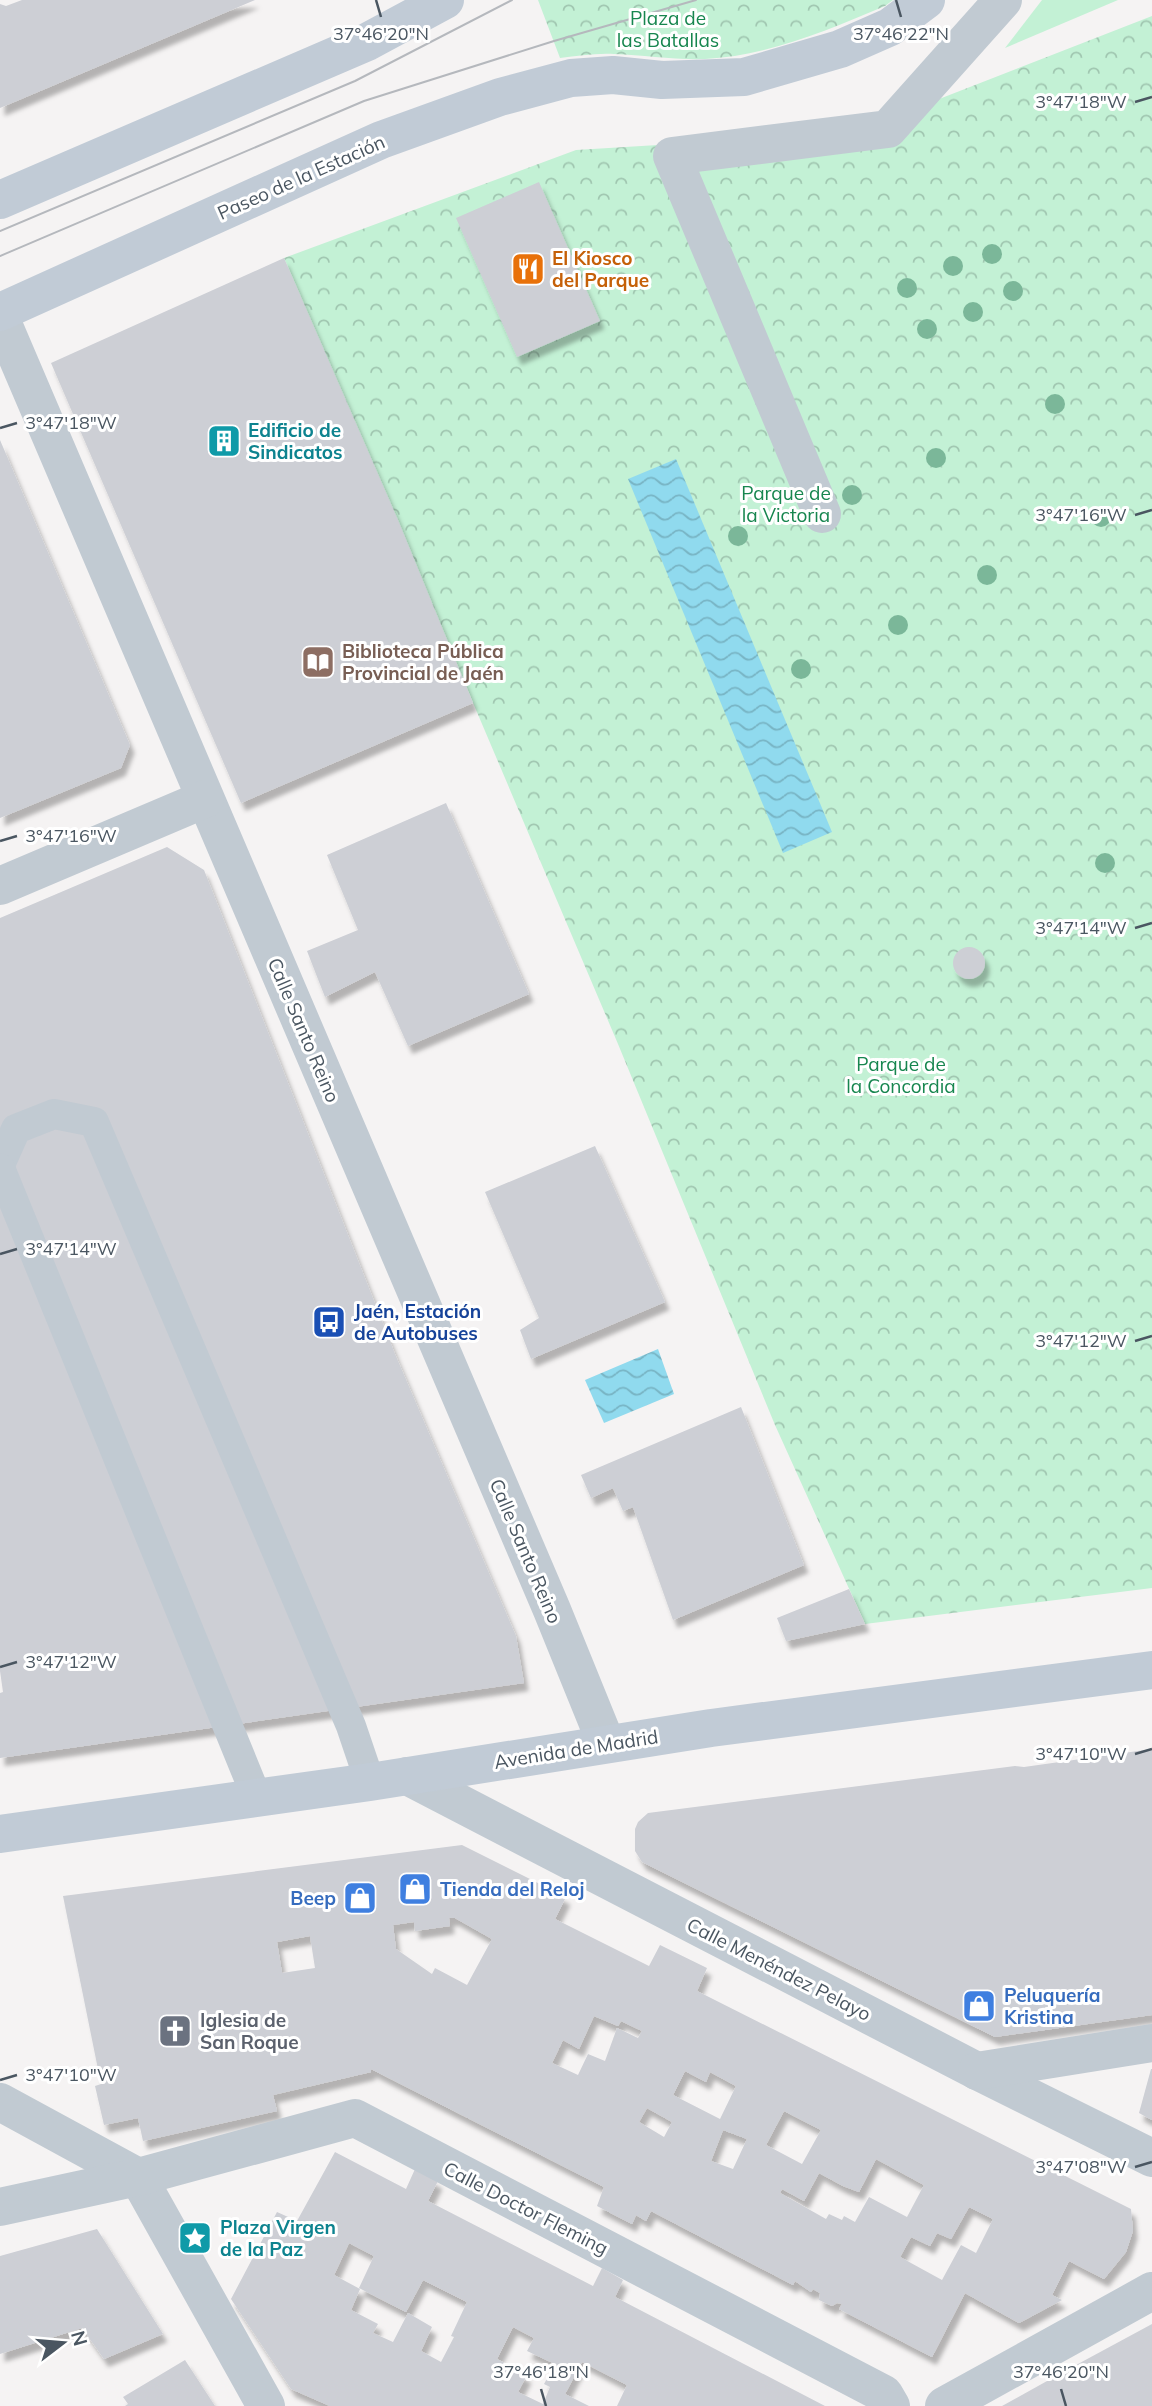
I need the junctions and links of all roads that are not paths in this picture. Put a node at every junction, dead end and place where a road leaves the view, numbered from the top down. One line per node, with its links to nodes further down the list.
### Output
1 (445, 0): 4 (main road)
2 (926, 0): 5 (main road, Paseo de la Estación)
3 (1003, 0): 6 (street)
4 (0, 200)
5 (0, 315): 7 (street, Calle Santo Reino)
6 (822, 514)
7 (205, 799): 8 (street); 11 (street, Calle Santo Reino)
8 (0, 886)
9 (0, 1166): 12 (lane); 13 (lane)
10 (1152, 1670): 11 (main road, Avenida de Madrid)
11 (606, 1743): 12 (main road, Avenida de Madrid)
12 (388, 1779): 13 (main road, Avenida de Madrid); 16 (street, Calle Menéndez Pelayo)
13 (257, 1798): 14 (main road, Avenida de Madrid)
14 (0, 1834)
15 (1152, 2043): 16 (street)
16 (977, 2071): 18 (street, Calle Menéndez Pelayo)
17 (0, 2102): 19 (street)
18 (1146, 2163)
19 (138, 2177): 20 (street, Calle Doctor Fleming); 22 (street); 23 (street, Calle Doctor Fleming)
20 (0, 2207)
21 (1152, 2291): 24 (street)
22 (266, 2406)
23 (891, 2406)
24 (944, 2406)

